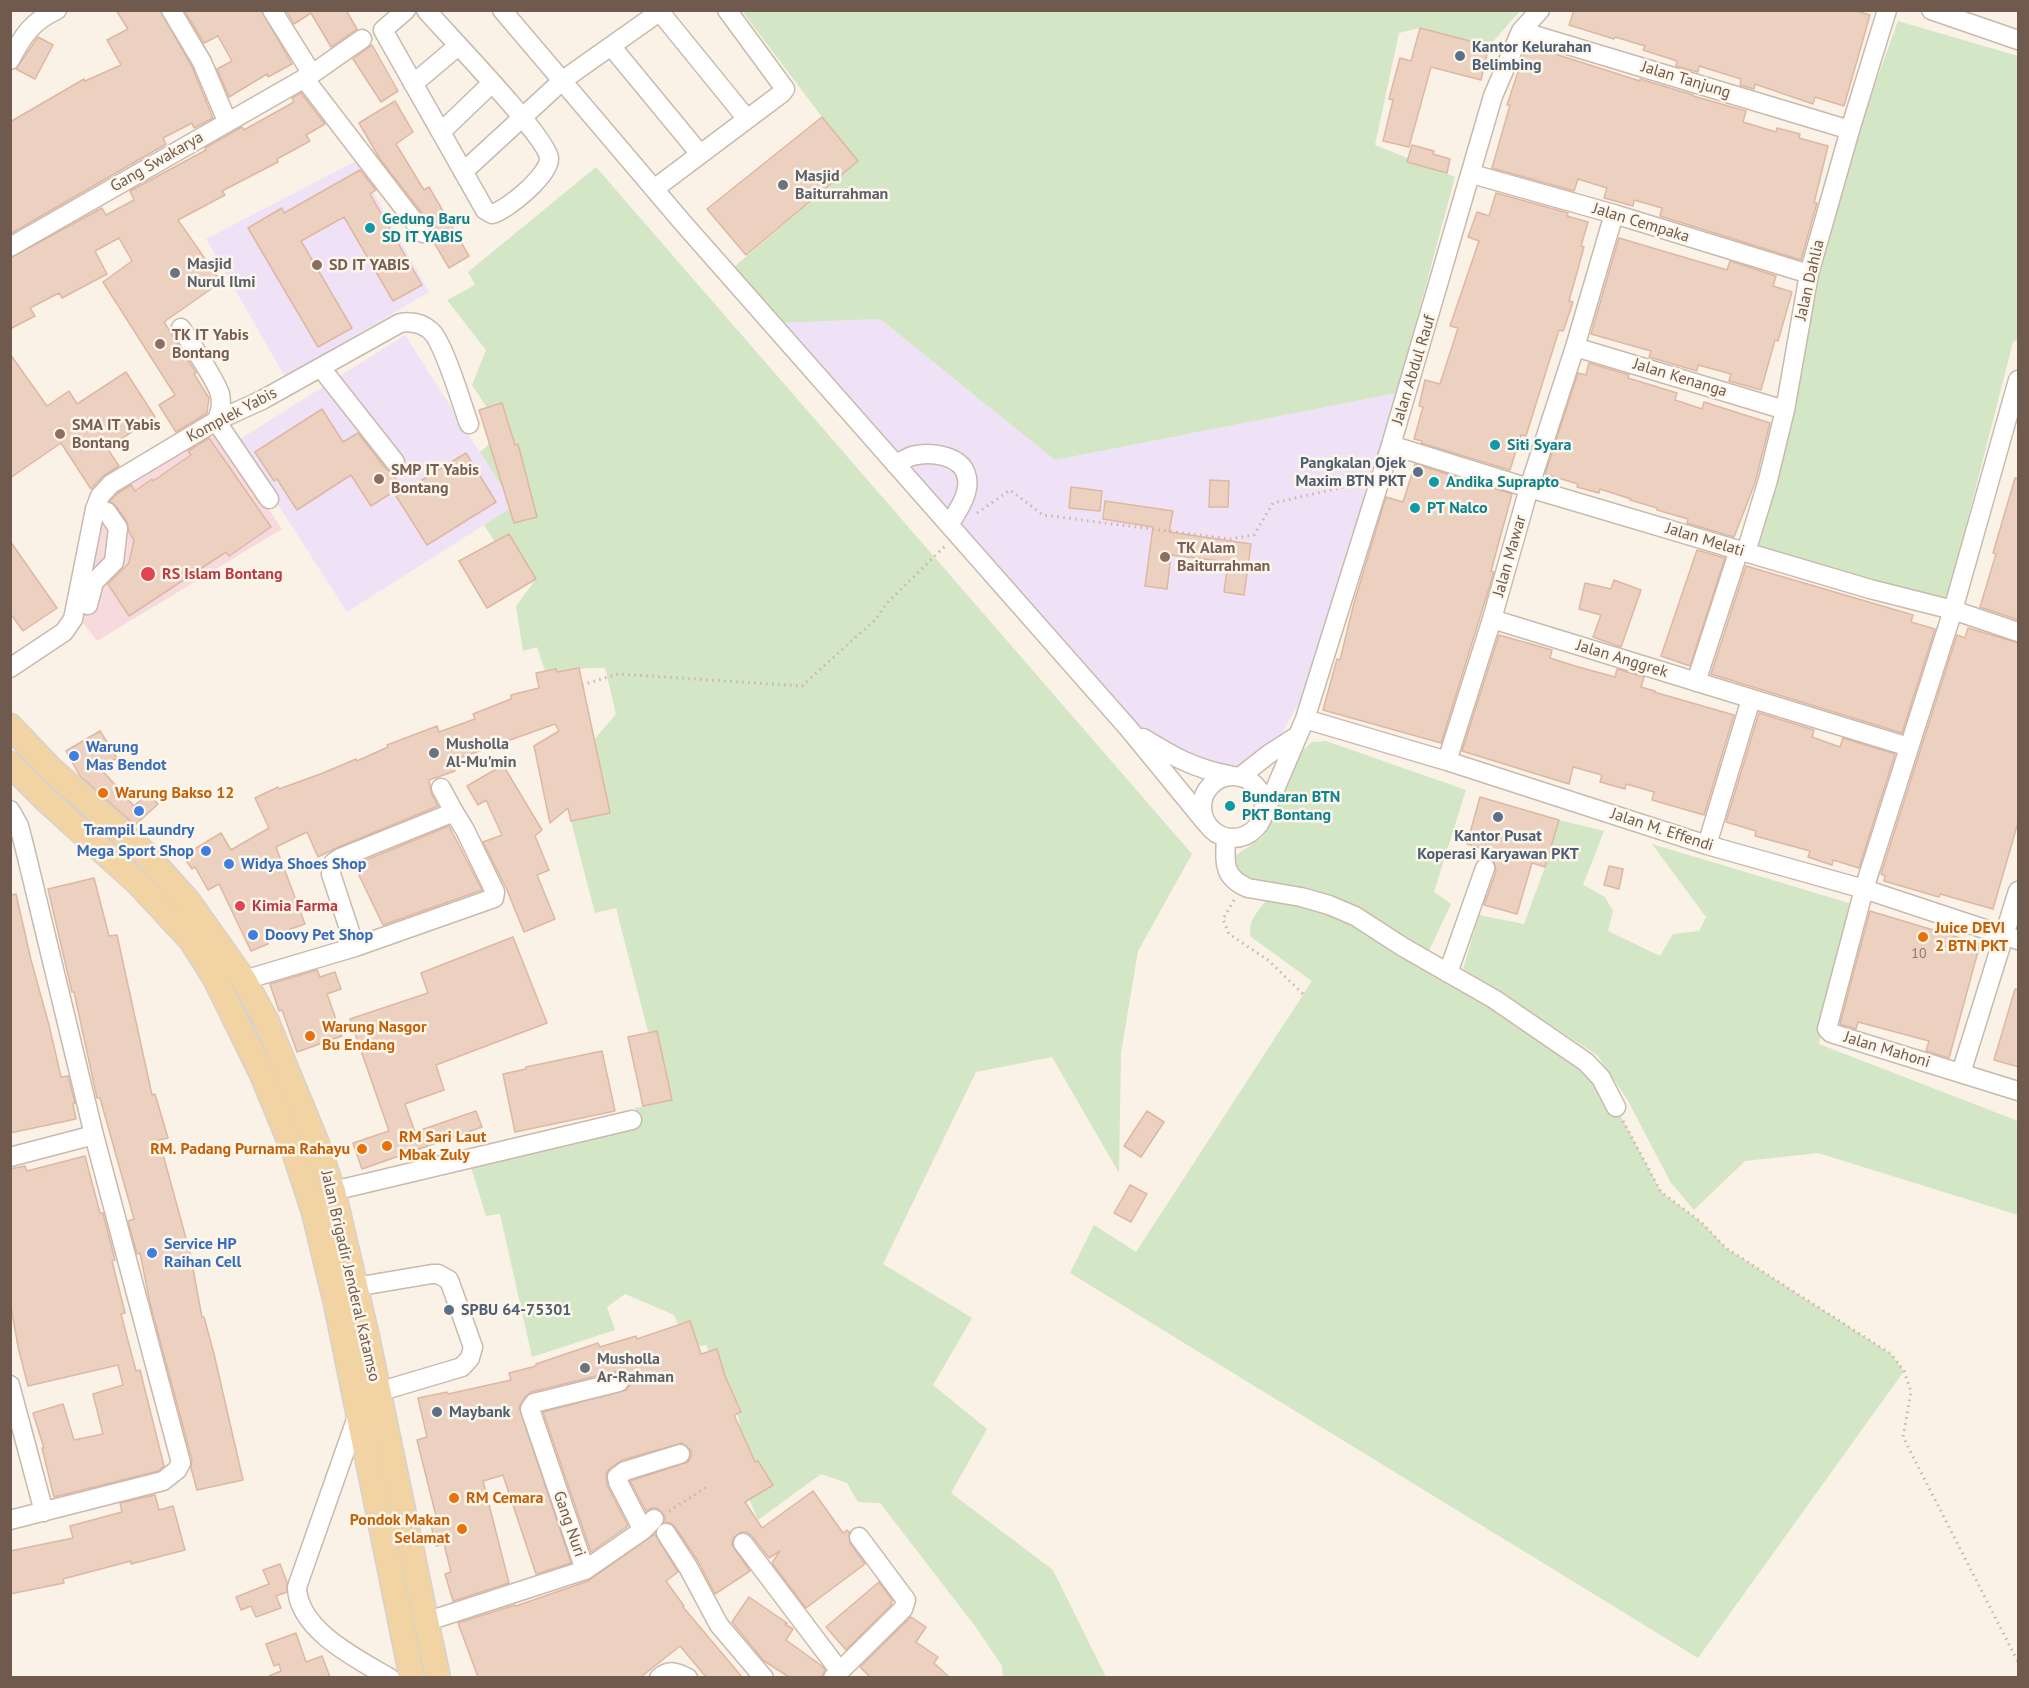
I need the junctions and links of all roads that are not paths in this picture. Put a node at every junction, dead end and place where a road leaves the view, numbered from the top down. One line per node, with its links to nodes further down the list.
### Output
1 (57, 10): 17 (street)
2 (171, 10): 24 (street)
3 (272, 10): 18 (street)
4 (406, 10): 20 (street)
5 (426, 10): 15 (street)
6 (502, 10): 19 (street)
7 (727, 10): 23 (street)
8 (1540, 10): 12 (street, Jalan Abdul Rauf)
9 (1887, 10): 25 (street, Jalan Dahlia)
10 (1931, 10): 14 (street)
11 (661, 11): 16 (street); 23 (street)
12 (1521, 31): 25 (street, Jalan Tanjung); 29 (street, Jalan Abdul Rauf)
13 (362, 39): 18 (street, Gang Swakarya)
14 (2019, 40)
15 (458, 46): 20 (street); 21 (street)
16 (611, 46): 19 (street); 27 (street)
17 (10, 60)
18 (308, 76): 24 (street, Gang Swakarya); 32 (street)
19 (562, 80): 22 (street); 30 (street)
20 (413, 84): 26 (street)
21 (492, 84): 22 (street); 26 (street)
22 (522, 117): 28 (street); 28 (street)
23 (747, 119): 27 (street)
24 (227, 121): 33 (street, Gang Swakarya)
25 (1850, 130): 34 (street, Jalan Dahlia)
26 (441, 132): 28 (street)
27 (700, 154): 30 (street)
28 (463, 172)
29 (1472, 174): 31 (street, Jalan Cempaka); 42 (street, Jalan Abdul Rauf)
30 (654, 189): 44 (street)
31 (1614, 214): 34 (street, Jalan Cempaka); 36 (street, Jalan Mawar)
32 (423, 233)
33 (10, 247)
34 (1809, 274): 39 (street, Jalan Dahlia)
35 (181, 328): 40 (street)
36 (1575, 347): 39 (street, Jalan Kenanga); 45 (street, Jalan Mawar)
37 (321, 368): 40 (street, Komplek Yabis); 41 (street, Komplek Yabis); 43 (street)
38 (2019, 380): 50 (street)
39 (1785, 410): 49 (street, Jalan Dahlia)
40 (216, 421): 46 (street); 47 (street, Komplek Yabis)
41 (469, 424)
42 (1391, 445): 45 (street, Jalan Melati); 57 (street, Jalan Abdul Rauf)
43 (394, 462)
44 (895, 464): 48 (street); 48 (street)
45 (1529, 488): 49 (street, Jalan Melati); 52 (street, Jalan Mawar)
46 (269, 499)
47 (95, 509): 51 (street, Komplek Yabis); 51 (street)
48 (953, 530): 59 (street)
49 (1742, 551): 50 (street, Jalan Melati); 55 (street, Jalan Dahlia)
50 (1953, 610): 53 (street, Jalan Melati); 61 (street)
51 (73, 619): 54 (street)
52 (1492, 619): 55 (street, Jalan Anggrek); 62 (street, Jalan Mawar)
53 (2019, 632)
54 (10, 668)
55 (1696, 682): 56 (street, Jalan Anggrek)
56 (1751, 699): 61 (street, Jalan Anggrek); 71 (street)
57 (1305, 719): 60 (street, Jalan Abdul Rauf); 62 (street, Jalan M. Effendi)
58 (10, 726): 78 (main road, Jalan Brigadir Jenderal Katamso)
59 (1129, 729): 64 (street); 69 (street)
60 (1297, 736): 64 (street); 68 (street, Jalan Abdul Rauf)
61 (1909, 747): 73 (street)
62 (1448, 761): 71 (street, Jalan M. Effendi)
63 (10, 764): 81 (main road, Jalan Brigadir Jenderal Katamso)
64 (1235, 776): 68 (street); 69 (street)
65 (441, 788): 67 (street)
66 (10, 810): 87 (street)
67 (454, 812): 76 (street); 76 (street)
68 (1264, 814): 70 (street)
69 (1206, 823): 70 (street)
70 (1226, 838): 77 (street)
71 (1707, 844): 73 (street, Jalan M. Effendi)
72 (1485, 868): 77 (street)
73 (1864, 889): 75 (street, Jalan M. Effendi); 80 (street, Jalan Mahoni)
74 (2019, 891): 75 (street)
75 (2012, 938): 80 (street)
76 (355, 947): 78 (street)
77 (1448, 973): 84 (street)
78 (244, 980): 79 (main road, Jalan Brigadir Jenderal Katamso)
79 (286, 1065): 81 (main road); 83 (main road, Jalan Brigadir Jenderal Katamso)
80 (1961, 1073): 82 (street, Jalan Mahoni)
81 (262, 1074): 85 (main road, Jalan Brigadir Jenderal Katamso)
82 (2019, 1091)
83 (302, 1105): 85 (main road); 89 (main road, Jalan Brigadir Jenderal Katamso)
84 (1616, 1107)
85 (277, 1112): 94 (main road, Jalan Brigadir Jenderal Katamso)
86 (632, 1120): 89 (street)
87 (94, 1135): 88 (street); 96 (street)
88 (10, 1157)
89 (333, 1191): 90 (main road, Jalan Brigadir Jenderal Katamso)
90 (355, 1287): 93 (main road, Jalan Brigadir Jenderal Katamso); 93 (street)
91 (619, 1382): 101 (street, Gang Nuri)
92 (10, 1385): 96 (street)
93 (378, 1392): 102 (main road, Jalan Brigadir Jenderal Katamso)
94 (358, 1414): 104 (street); 105 (main road, Jalan Brigadir Jenderal Katamso)
95 (680, 1454): 98 (street)
96 (44, 1512): 97 (street)
97 (10, 1520)
98 (654, 1528): 101 (street); 109 (street)
99 (859, 1537): 103 (street)
100 (743, 1543): 103 (street)
101 (585, 1570): 102 (street, Gang Nuri)
102 (425, 1623): 106 (main road, Jalan Brigadir Jenderal Katamso)
103 (836, 1674)
104 (390, 1677)
105 (412, 1677)
106 (438, 1677)
107 (659, 1677): 108 (street)
108 (688, 1677)
109 (764, 1677)

